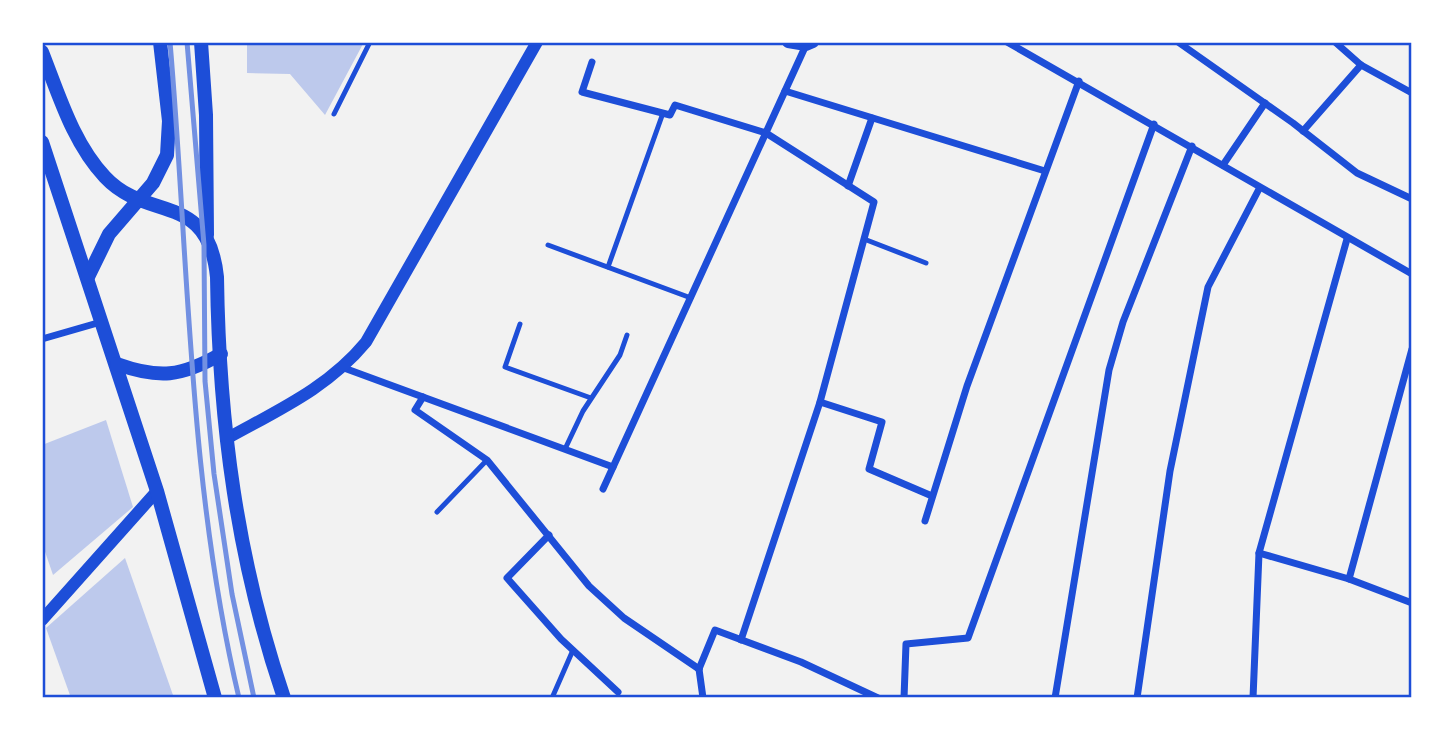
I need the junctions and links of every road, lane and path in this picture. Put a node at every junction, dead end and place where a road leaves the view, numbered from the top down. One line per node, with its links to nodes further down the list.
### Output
1 (160, 42): 29 (main road)
2 (201, 42): 31 (main road)
3 (370, 42): 18 (lane)
4 (537, 42): 47 (street)
5 (788, 42): 9 (street)
6 (1007, 42): 13 (street)
7 (1178, 42): 16 (street)
8 (1335, 42): 12 (street)
9 (810, 44): 14 (street)
10 (42, 52): 29 (main road)
11 (592, 62): 17 (street)
12 (1361, 65): 15 (street); 21 (street)
13 (1079, 81): 20 (street); 26 (street)
14 (785, 91): 19 (street); 22 (street)
15 (1412, 93)
16 (1265, 103): 21 (street); 25 (street)
17 (663, 113): 22 (street); 36 (lane)
18 (334, 114)
19 (872, 118): 26 (street); 27 (street)
20 (1154, 124): 24 (street); 74 (street)
21 (1303, 131): 30 (street)
22 (766, 133): 27 (street); 39 (street)
23 (42, 142): 38 (main road)
24 (1192, 146): 25 (street); 75 (street)
25 (1223, 166): 28 (street)
26 (1045, 172): 57 (street)
27 (848, 186): 32 (street)
28 (1259, 189): 33 (street); 76 (street)
29 (139, 198): 31 (main road); 38 (main road)
30 (1412, 199)
31 (207, 235): 45 (main road)
32 (863, 239): 35 (lane); 50 (street)
33 (1347, 239): 37 (street); 61 (street)
34 (548, 245): 36 (lane)
35 (926, 262)
36 (608, 267): 39 (lane)
37 (1412, 274)
38 (88, 277): 40 (main road)
39 (691, 298): 54 (street)
40 (101, 322): 43 (street); 46 (main road)
41 (520, 324): 49 (lane)
42 (627, 335): 49 (lane)
43 (42, 339)
44 (1412, 349): 62 (street)
45 (220, 355): 46 (main road); 51 (main road)
46 (117, 364): 56 (main road)
47 (344, 368): 48 (street); 51 (street)
48 (423, 397): 52 (street); 53 (street)
49 (592, 398): 52 (lane)
50 (820, 401): 57 (street); 65 (street)
51 (226, 439): 70 (main road)
52 (565, 449): 54 (street)
53 (486, 460): 58 (lane); 60 (street)
54 (613, 467): 55 (street)
55 (603, 489)
56 (158, 491): 64 (street); 69 (main road)
57 (932, 496): 59 (street)
58 (437, 512)
59 (925, 520)
60 (549, 535): 66 (street); 67 (street)
61 (1259, 553): 62 (street); 77 (street)
62 (1349, 579): 63 (street)
63 (1412, 603)
64 (43, 617)
65 (741, 640): 67 (street); 73 (street)
66 (573, 650): 68 (street); 71 (lane)
67 (699, 669): 72 (street)
68 (618, 692)
69 (215, 698)
70 (284, 698)
71 (552, 698)
72 (703, 698)
73 (878, 698)
74 (904, 698)
75 (1055, 698)
76 (1137, 698)
77 (1253, 698)

